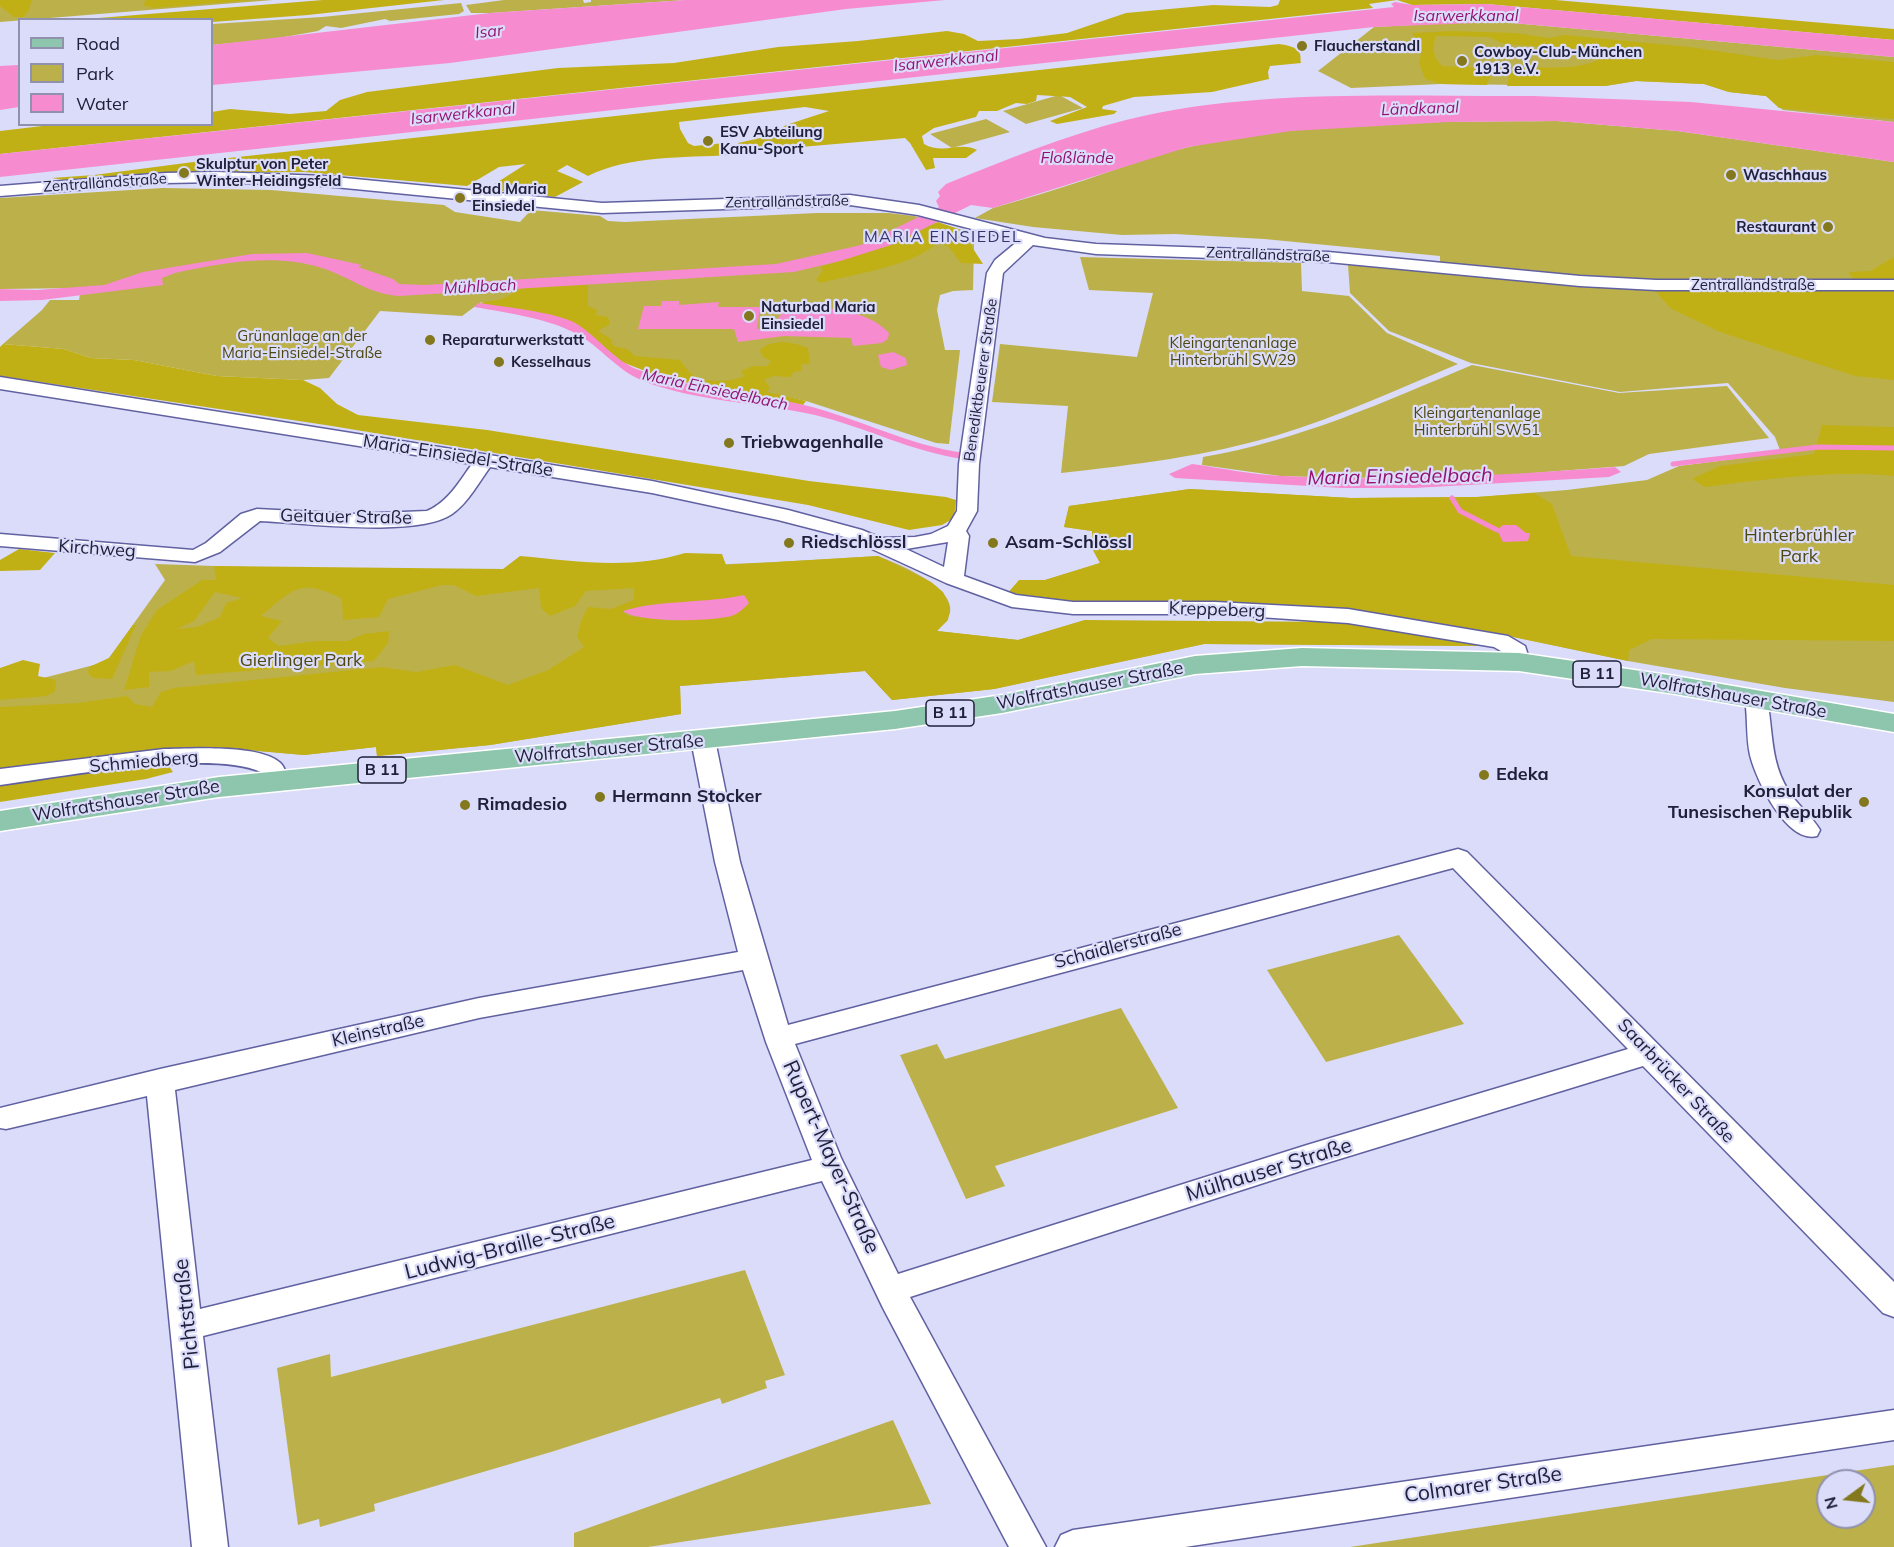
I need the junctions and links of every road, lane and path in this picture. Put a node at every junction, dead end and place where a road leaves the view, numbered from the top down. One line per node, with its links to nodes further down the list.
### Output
1 (0, 191): 2 (street, Zentralländstraße)
2 (1030, 239): 3 (street, Zentralländstraße); 6 (street, Benediktbeuerer Straße)
3 (1894, 285)
4 (0, 383): 5 (street, Maria-Einsiedel-Straße)
5 (484, 461): 8 (street, Maria-Einsiedel-Straße); 9 (street, Geitauer Straße)
6 (954, 531): 8 (street); 11 (street, Benediktbeuerer Straße)
7 (0, 540): 9 (street, Kirchweg)
8 (881, 544): 10 (street, Maria-Einsiedel-Straße)
9 (195, 556)
10 (910, 558): 11 (street, Kreppeberg)
11 (959, 581): 12 (street, Kreppeberg)
12 (1519, 662): 13 (main road, Wolfratshauser Straße / B 11); 15 (main road, Wolfratshauser Straße / B 11)
13 (1756, 699): 14 (main road, Wolfratshauser Straße / B 11); 19 (street)
14 (1894, 723)
15 (703, 740): 17 (main road, Wolfratshauser Straße / B 11); 21 (street, Rupert-Mayer-Straße)
16 (0, 777): 17 (street, Schmiedberg)
17 (272, 781): 18 (main road, Wolfratshauser Straße / B 11)
18 (0, 821)
19 (1808, 830)
20 (1458, 858): 22 (street, Schaidlerstraße); 23 (street, Saarbrücker Straße)
21 (753, 959): 22 (street, Rupert-Mayer-Straße); 24 (street, Kleinstraße)
22 (779, 1038): 26 (street, Rupert-Mayer-Straße)
23 (1648, 1054): 27 (street, Mülhauser Straße); 28 (street, Saarbrücker Straße)
24 (160, 1080): 25 (street, Kleinstraße); 29 (street, Pichtstraße)
25 (6, 1118)
26 (831, 1167): 27 (street, Rupert-Mayer-Straße); 29 (street, Ludwig-Braille-Straße)
27 (891, 1290): 32 (street, Rupert-Mayer-Straße)
28 (1894, 1303)
29 (188, 1326): 31 (street, Pichtstraße)
30 (1894, 1425): 33 (street, Colmarer Straße)
31 (210, 1547)
32 (1028, 1547)
33 (1073, 1547)

